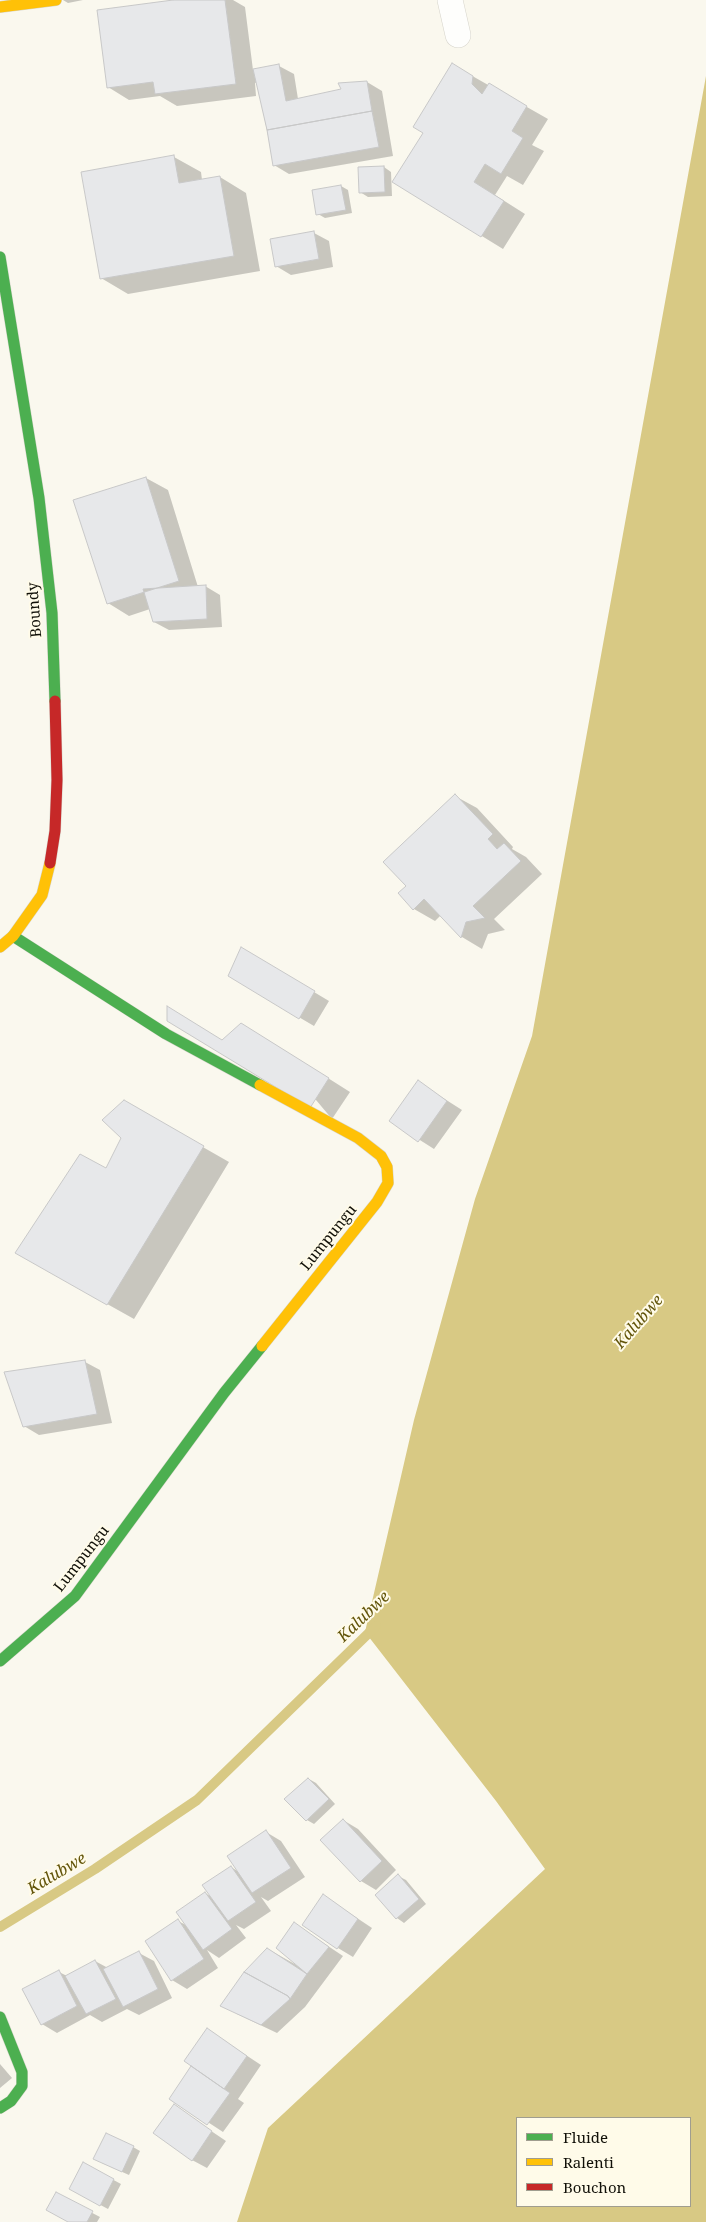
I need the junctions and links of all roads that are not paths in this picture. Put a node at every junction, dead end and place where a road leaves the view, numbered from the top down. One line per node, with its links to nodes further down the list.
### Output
1 (56, 0): 3 (street)
2 (450, 0): 4 (street)
3 (0, 7)
4 (458, 35)
5 (0, 257): 6 (street, Boundy)
6 (13, 936): 7 (street, Boundy); 8 (street, Lumpungu)
7 (0, 947)
8 (0, 1660)
9 (0, 2017): 10 (street)
10 (0, 2108)

